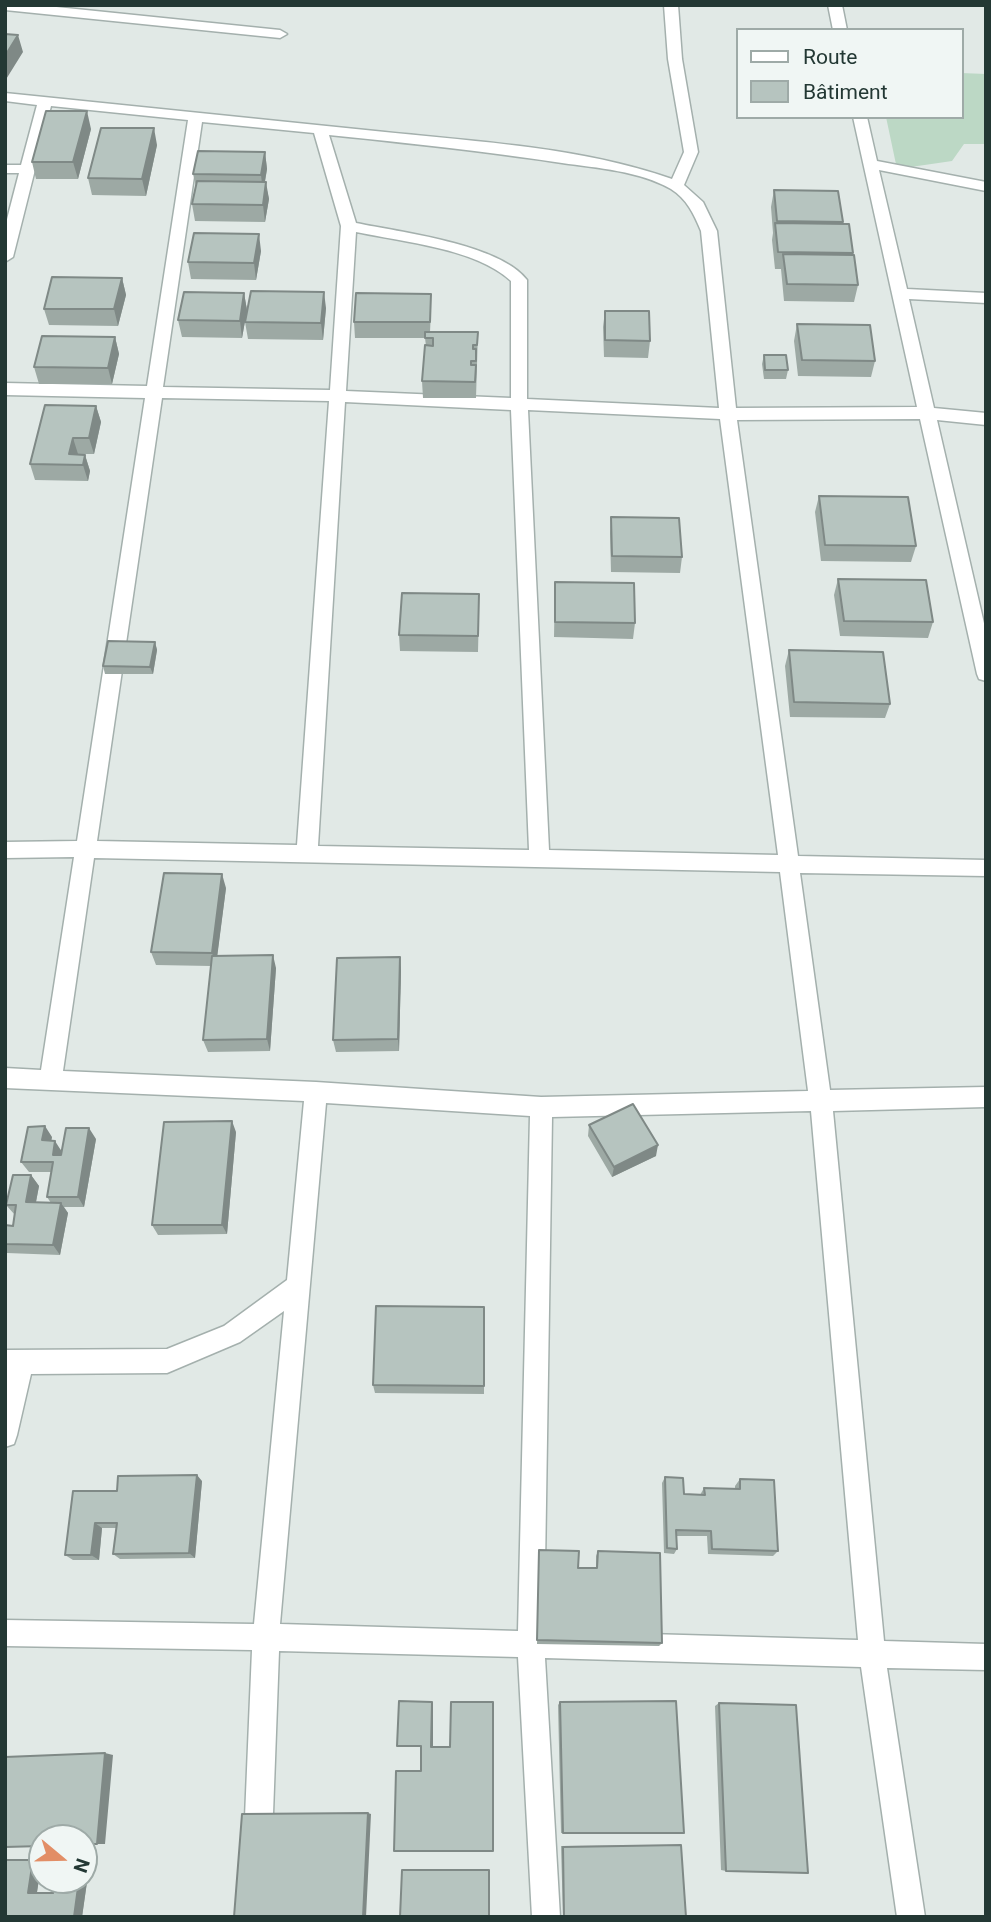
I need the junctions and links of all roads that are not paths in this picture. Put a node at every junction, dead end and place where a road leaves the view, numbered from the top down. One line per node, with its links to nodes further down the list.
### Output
1 (671, 5): 14 (street)
2 (835, 5): 4 (street)
3 (5, 6): 5 (street)
4 (840, 28)
5 (280, 34)
6 (5, 97): 7 (street)
7 (45, 101): 8 (street); 13 (street)
8 (196, 117): 10 (street); 21 (street)
9 (860, 119): 11 (street)
10 (320, 130): 14 (street); 16 (street)
11 (871, 164): 15 (street); 18 (street)
12 (5, 169): 13 (street)
13 (28, 169): 17 (street)
14 (676, 186): 25 (street)
15 (986, 187)
16 (349, 226): 22 (street); 23 (street)
17 (5, 257)
18 (900, 294): 19 (street); 24 (street)
19 (986, 298)
20 (5, 389): 21 (street)
21 (155, 392): 22 (street); 28 (street)
22 (338, 396): 23 (street); 30 (street)
23 (519, 405): 25 (street); 31 (street)
24 (927, 413): 25 (street); 26 (street); 27 (street)
25 (728, 414): 32 (street)
26 (986, 419)
27 (986, 674)
28 (86, 849): 29 (street); 30 (street); 35 (street)
29 (5, 850)
30 (307, 853): 31 (street)
31 (539, 858): 32 (street)
32 (789, 864): 33 (street); 38 (street)
33 (986, 868)
34 (5, 1077): 35 (street)
35 (51, 1079): 36 (street)
36 (316, 1092): 39 (street); 40 (street)
37 (986, 1097): 38 (street)
38 (821, 1102): 39 (street); 46 (street)
39 (541, 1107): 45 (street)
40 (296, 1288): 41 (street); 44 (street)
41 (14, 1362): 42 (street)
42 (5, 1435)
43 (5, 1633): 44 (street)
44 (266, 1637): 45 (street); 48 (street)
45 (531, 1646): 46 (street); 49 (street)
46 (872, 1653): 47 (street); 50 (street)
47 (986, 1657)
48 (257, 1863)
49 (546, 1917)
50 (911, 1917)

